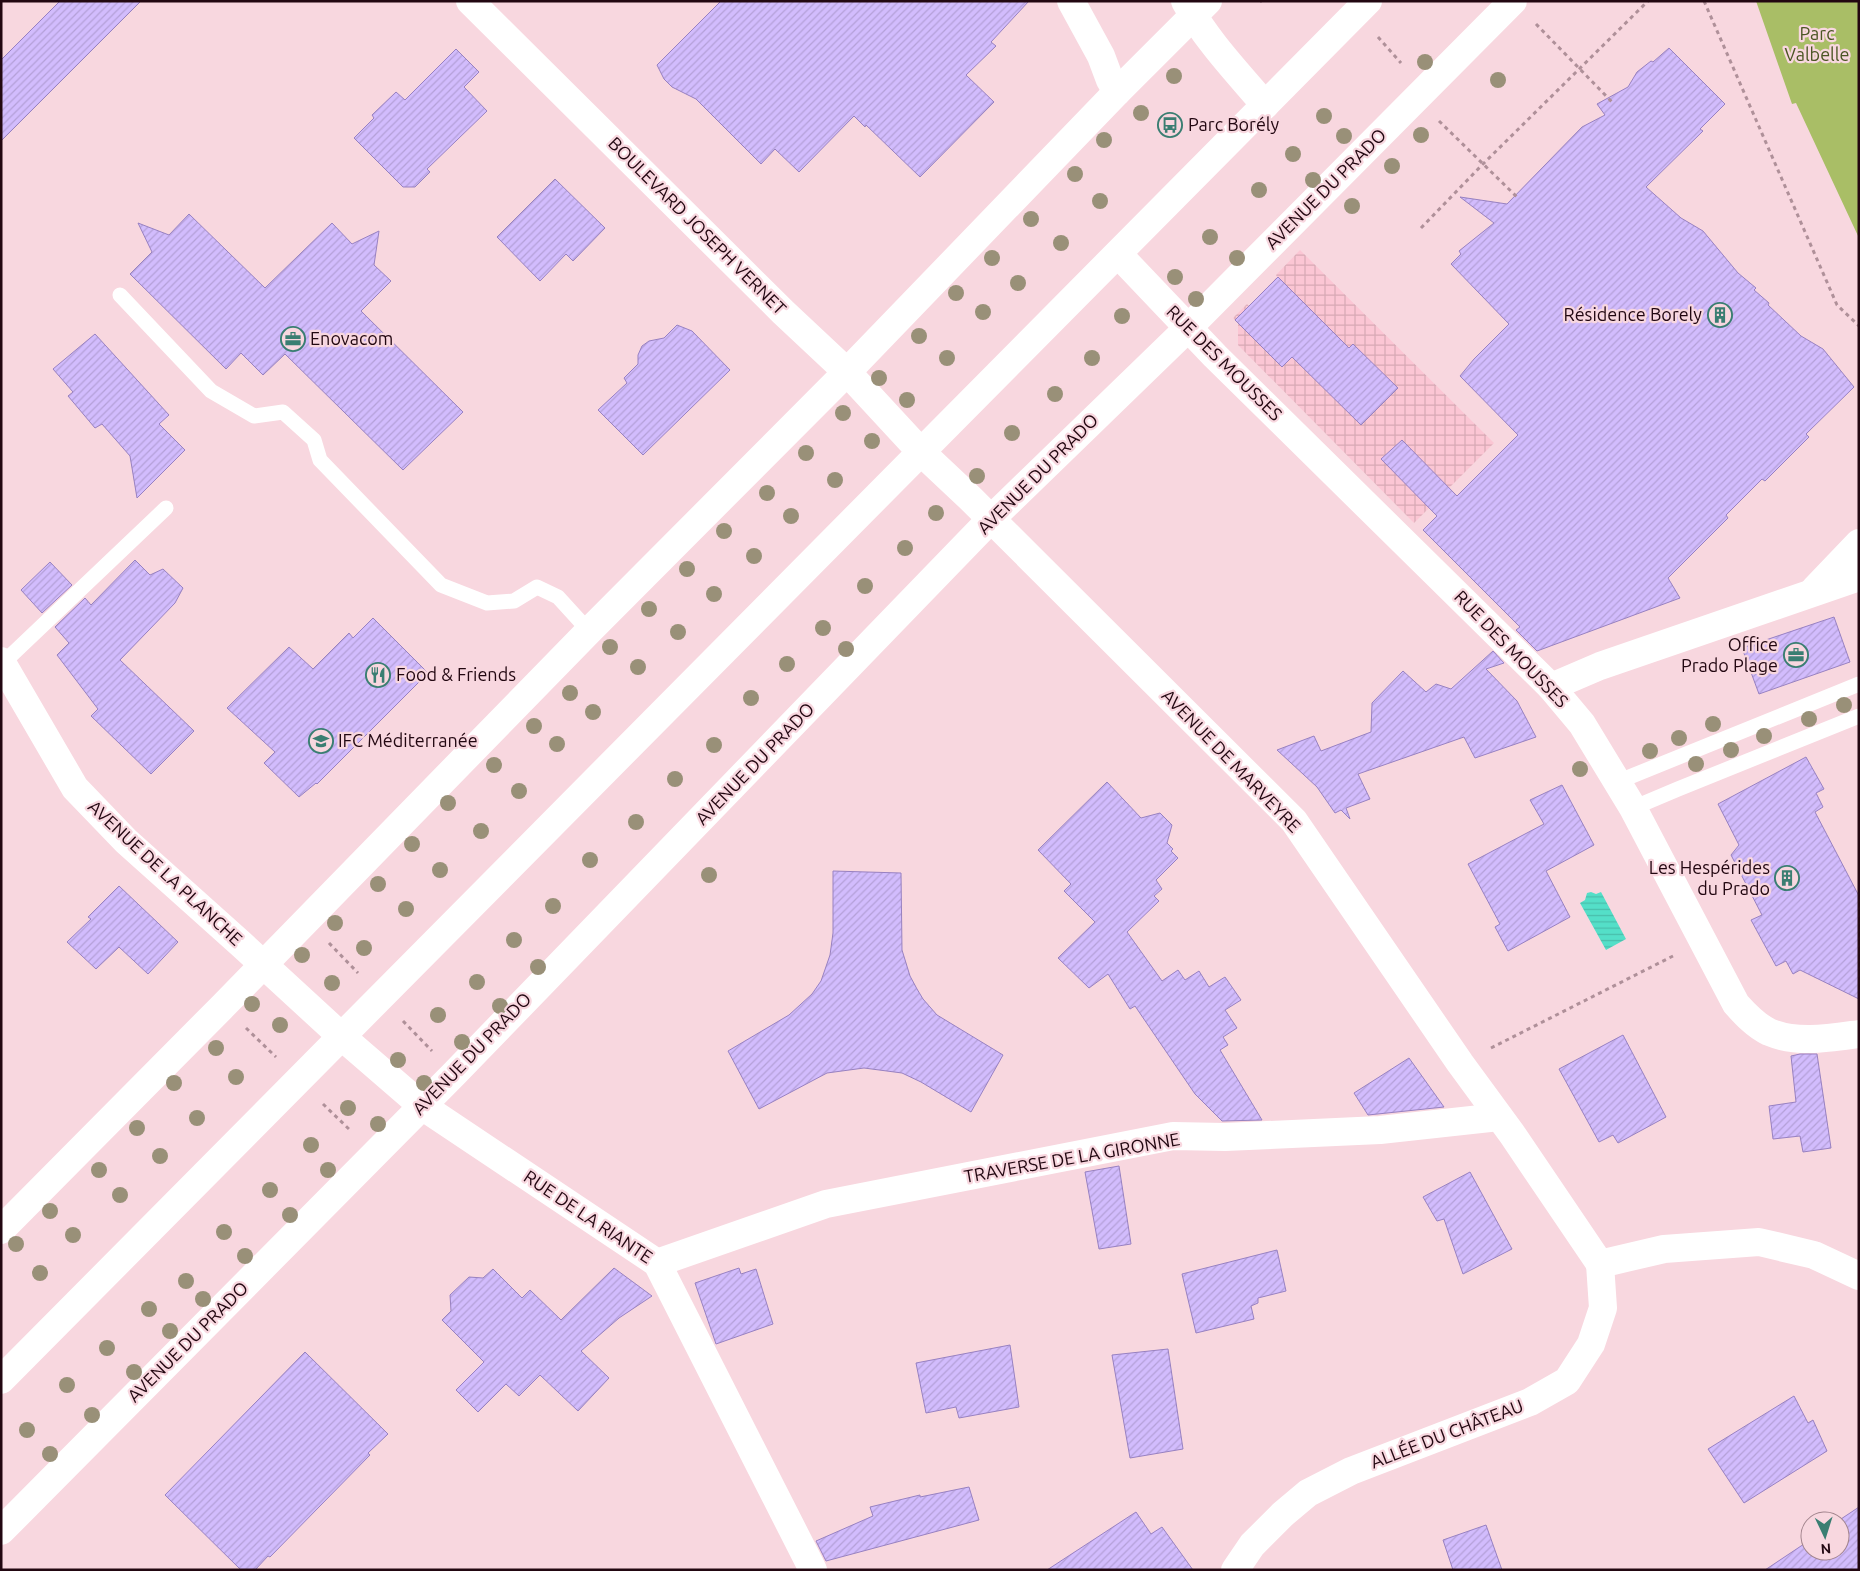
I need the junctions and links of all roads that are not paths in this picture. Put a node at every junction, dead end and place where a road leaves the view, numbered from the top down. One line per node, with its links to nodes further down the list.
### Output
1 (470, 1): 11 (street, BOULEVARD JOSEPH VERNET)
2 (1071, 1): 6 (street)
3 (1368, 1): 7 (street)
4 (1196, 6): 6 (street); 7 (street)
5 (1522, 10): 10 (street, AVENUE DU PRADO)
6 (1117, 92): 11 (street)
7 (1265, 105): 8 (street)
8 (1118, 254): 10 (street, RUE DES MOUSSES); 12 (street)
9 (120, 295): 18 (lane)
10 (1188, 328): 14 (street, AVENUE DU PRADO); 21 (street, RUE DES MOUSSES)
11 (846, 372): 12 (street, BOULEVARD JOSEPH VERNET); 18 (street)
12 (921, 452): 14 (street, AVENUE DE MARVEYRE); 27 (street)
13 (166, 508): 19 (lane)
14 (991, 520): 28 (street, AVENUE DU PRADO); 29 (street, AVENUE DE MARVEYRE)
15 (1859, 543): 17 (street)
16 (1859, 577): 17 (street)
17 (1812, 592): 21 (street)
18 (589, 631): 25 (street)
19 (2, 662): 25 (street, AVENUE DE LA PLANCHE)
20 (1859, 684): 23 (lane)
21 (1551, 687): 23 (street, RUE DES MOUSSES)
22 (1859, 716): 24 (lane)
23 (1617, 782): 24 (street, RUE DES MOUSSES)
24 (1633, 808): 26 (street, RUE DES MOUSSES)
25 (263, 964): 27 (street, AVENUE DE LA PLANCHE); 30 (street)
26 (1859, 1034)
27 (341, 1036): 28 (street, RUE DE LA RIANTE); 34 (street)
28 (422, 1106): 31 (street, RUE DE LA RIANTE); 35 (street, AVENUE DU PRADO)
29 (1506, 1125): 31 (street, TRAVERSE DE LA GIRONNE); 32 (street, AVENUE DE MARVEYRE)
30 (1, 1230)
31 (657, 1263): 36 (street, RUE DE LA RIANTE)
32 (1600, 1264): 33 (street); 37 (street, ALLÉE DU CHÂTEAU)
33 (1859, 1276)
34 (1, 1380)
35 (1, 1531)
36 (813, 1570)
37 (1235, 1570)

